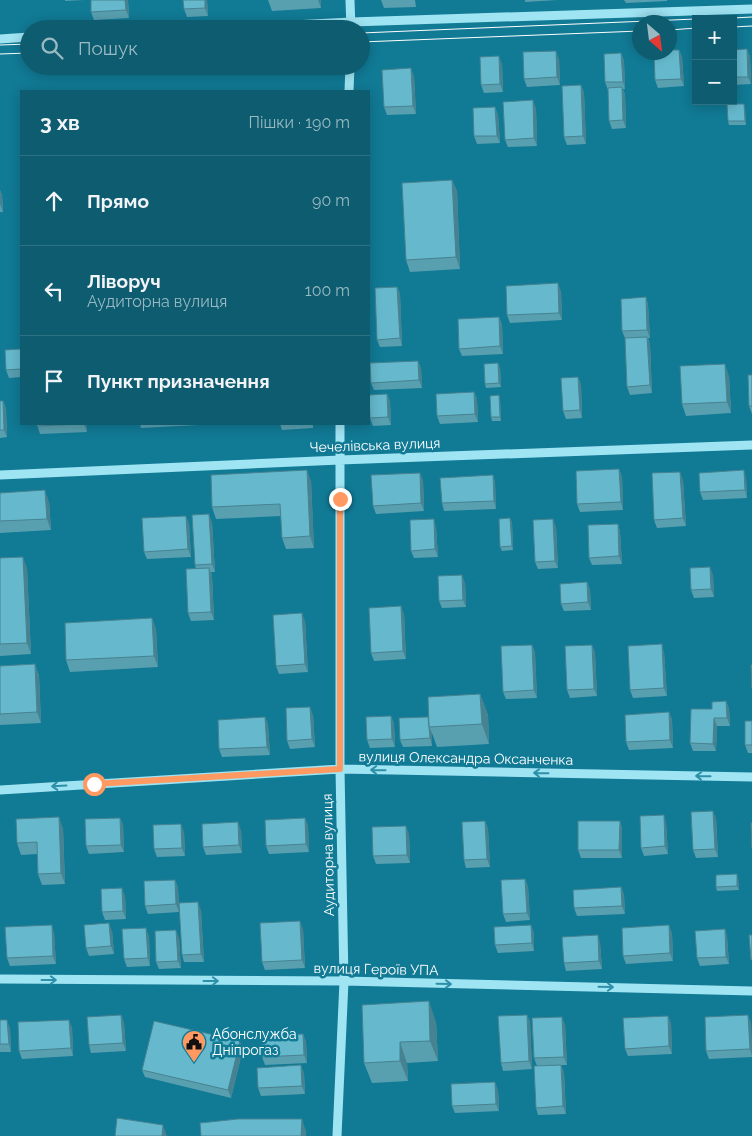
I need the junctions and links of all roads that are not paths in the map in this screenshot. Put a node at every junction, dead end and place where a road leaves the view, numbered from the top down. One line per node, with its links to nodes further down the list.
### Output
1 (350, 0): 3 (street)
2 (752, 9): 4 (street)
3 (351, 20)
4 (370, 25)
5 (20, 38): 6 (street)
6 (0, 39)
7 (350, 75): 8 (street)
8 (349, 90)
9 (340, 425): 11 (street, Аудиторна вулиця)
10 (752, 445): 11 (street, Чечелівська вулиця)
11 (340, 460): 12 (street, Чечелівська вулиця); 13 (street, Аудиторна вулиця)
12 (0, 475)
13 (340, 769): 14 (street, вулиця Олександра Оксанченка, one-way to 13); 15 (street, вулиця Олександра Оксанченка, one-way to 15); 17 (street, Аудиторна вулиця)
14 (752, 778)
15 (0, 790)
16 (0, 979): 17 (street, вулиця Героїв УПА, one-way to 17)
17 (344, 981): 18 (street, вулиця Героїв УПА, one-way to 18); 19 (street, Аудиторна вулиця)
18 (752, 991)
19 (337, 1136)

